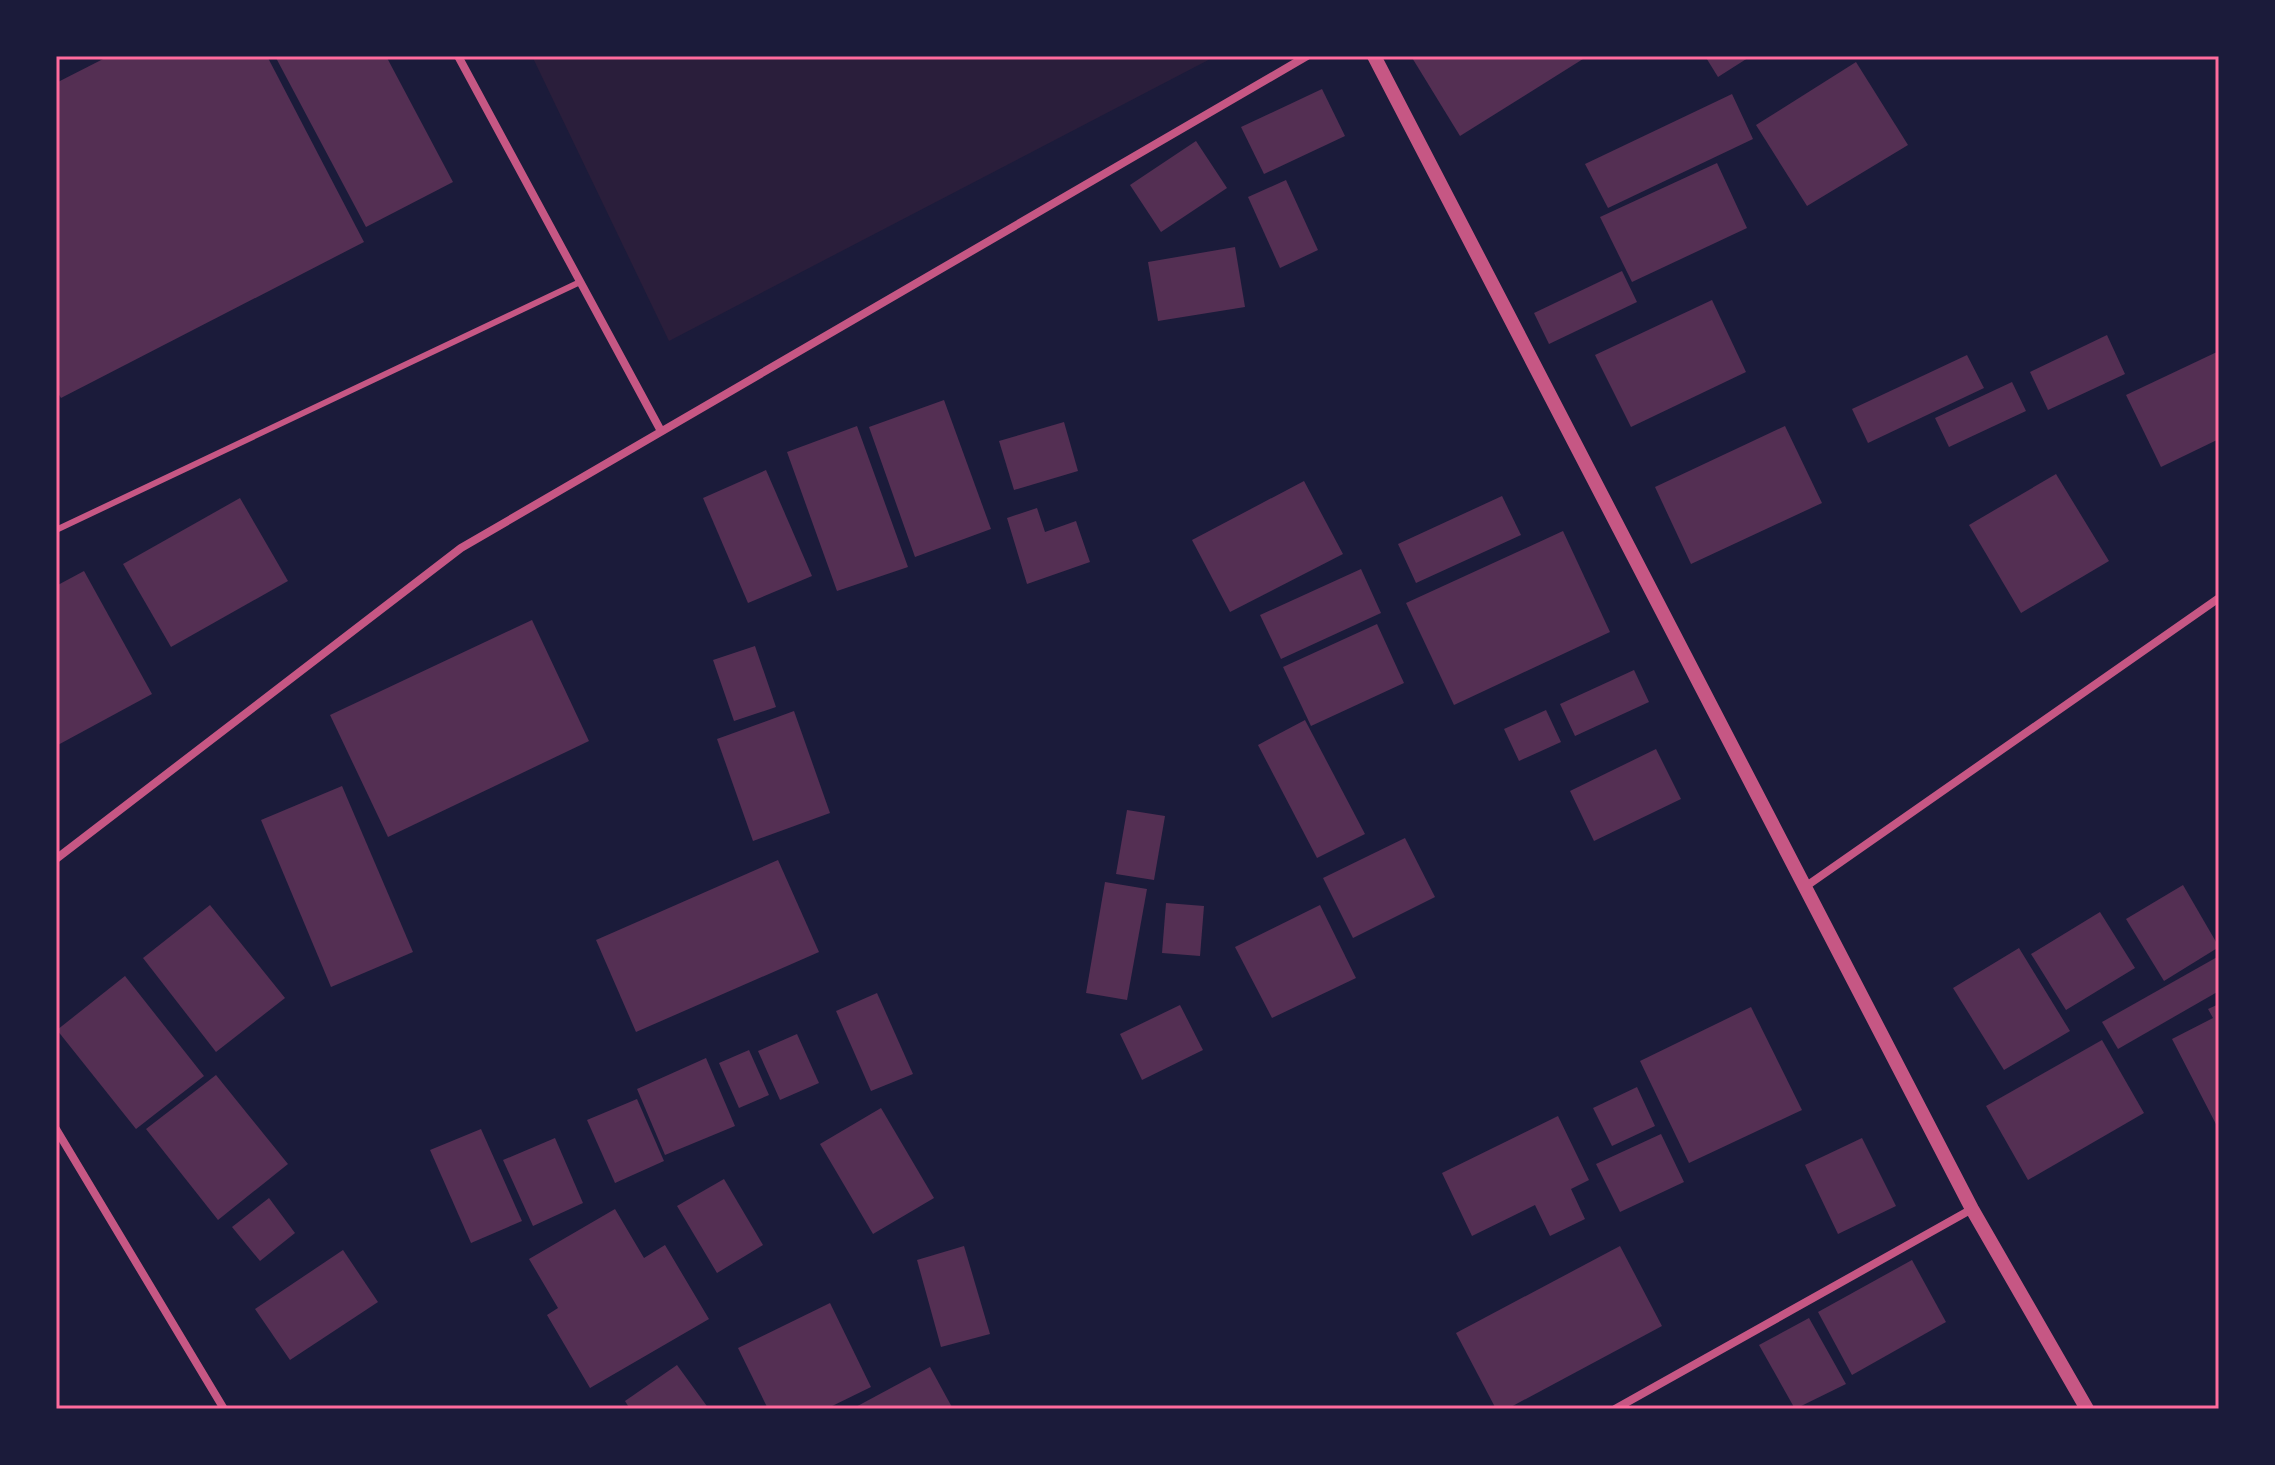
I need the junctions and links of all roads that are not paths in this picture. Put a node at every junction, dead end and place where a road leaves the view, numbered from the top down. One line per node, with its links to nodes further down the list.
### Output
1 (458, 56): 4 (street)
2 (1307, 56): 5 (street)
3 (1374, 56): 9 (street)
4 (580, 282): 5 (street); 6 (lane)
5 (661, 431): 8 (street)
6 (56, 530)
7 (2219, 598): 9 (street)
8 (56, 859)
9 (1805, 887): 11 (street)
10 (56, 1129): 12 (street)
11 (1972, 1209): 13 (street); 14 (street)
12 (224, 1409)
13 (1615, 1409)
14 (2087, 1409)

